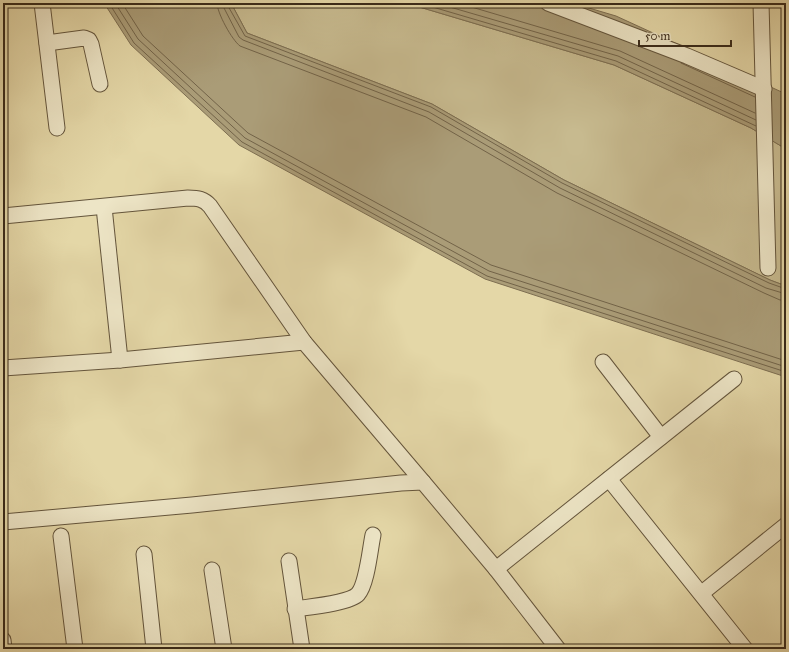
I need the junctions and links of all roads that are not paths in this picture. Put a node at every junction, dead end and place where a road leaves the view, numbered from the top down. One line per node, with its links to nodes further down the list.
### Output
1 (42, 3): 4 (street)
2 (548, 3): 6 (street)
3 (761, 3): 6 (street)
4 (47, 43): 5 (street); 7 (street)
5 (100, 84)
6 (764, 89): 10 (street)
7 (57, 128)
8 (104, 207): 9 (street); 11 (street); 12 (street)
9 (3, 216)
10 (768, 268)
11 (304, 342): 12 (street); 18 (street)
12 (120, 360): 14 (street)
13 (602, 362): 16 (street)
14 (3, 368)
15 (734, 379): 16 (street)
16 (661, 437): 17 (street)
17 (609, 479): 25 (street); 27 (street)
18 (423, 482): 19 (street); 25 (street)
19 (3, 522)
20 (786, 525): 27 (street)
21 (373, 534): 28 (street)
22 (61, 536): 31 (street)
23 (144, 554): 32 (street)
24 (289, 561): 28 (street)
25 (496, 569): 35 (street)
26 (212, 570): 33 (street)
27 (702, 593): 36 (street)
28 (295, 609): 34 (street)
29 (3, 640): 30 (street)
30 (4, 649)
31 (74, 649)
32 (154, 649)
33 (224, 649)
34 (302, 649)
35 (558, 649)
36 (745, 649)

